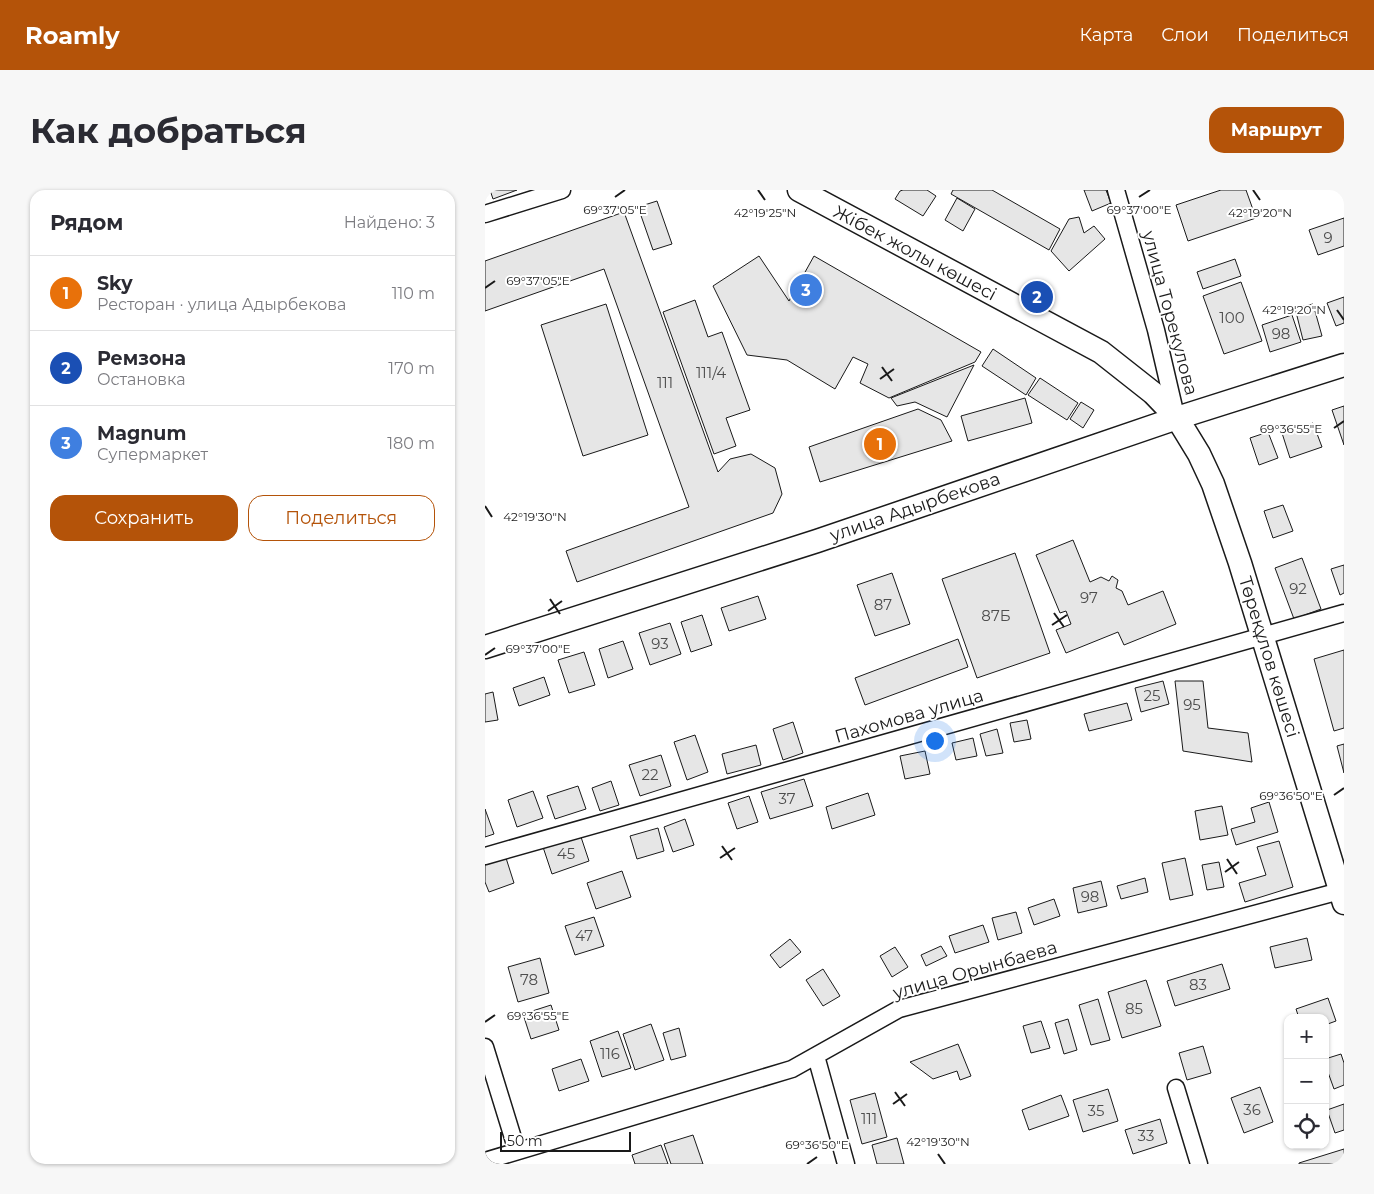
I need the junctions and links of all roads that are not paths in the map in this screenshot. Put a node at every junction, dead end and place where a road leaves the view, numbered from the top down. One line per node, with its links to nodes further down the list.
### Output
1 (562, 190): 4 (street)
2 (799, 190): 6 (main road, Жібек жолы көшесі)
3 (1116, 190): 6 (street, улица Торекулова)
4 (485, 214)
5 (1344, 365): 6 (main road, улица Адырбекова)
6 (1177, 418): 8 (main road, Төреқұлов көшесі); 9 (main road, улица Адырбекова)
7 (1344, 613): 8 (street, Пахомова улица)
8 (1263, 637): 10 (street, Пахомова улица); 11 (main road, Төреқұлов көшесі)
9 (485, 647)
10 (485, 856)
11 (1343, 894): 13 (street, улица Орынбаева)
12 (485, 1047): 15 (street)
13 (816, 1056): 15 (street, улица Орынбаева); 17 (street)
14 (1176, 1088): 18 (street)
15 (517, 1151): 16 (street, улица Орынбаева)
16 (485, 1161)
17 (846, 1164)
18 (1199, 1164)

